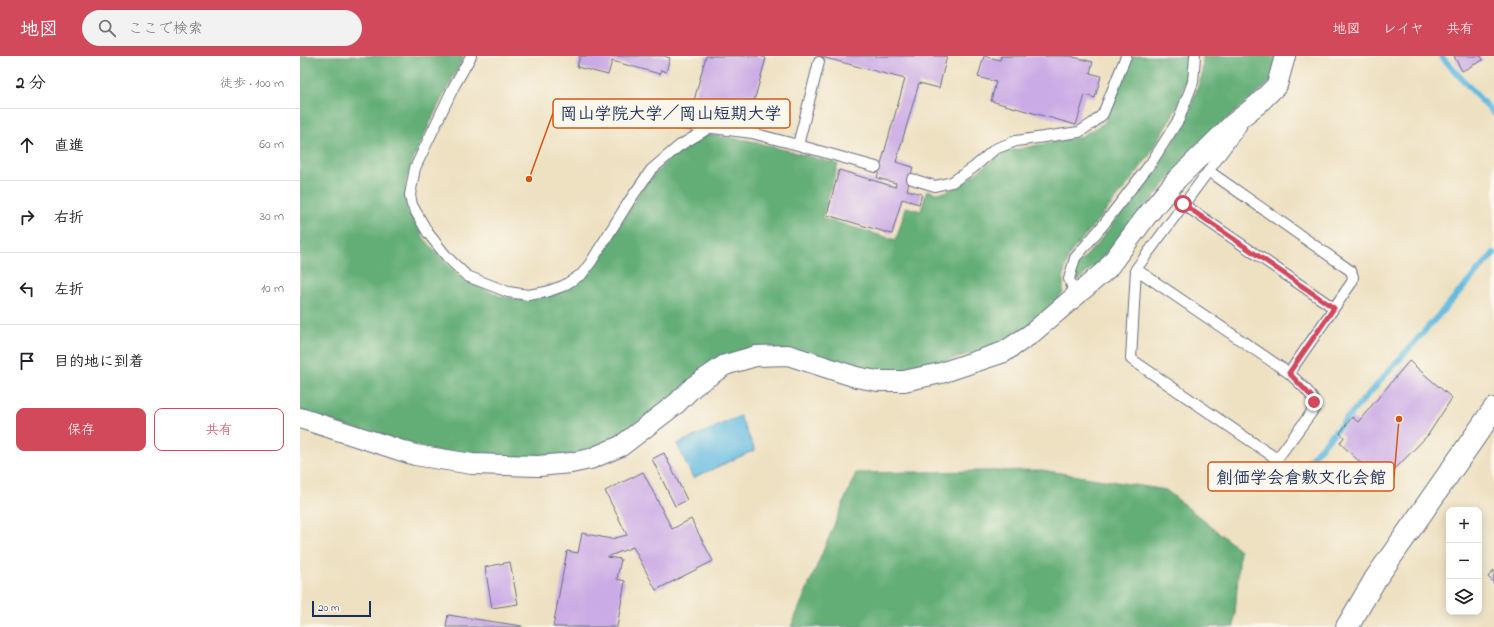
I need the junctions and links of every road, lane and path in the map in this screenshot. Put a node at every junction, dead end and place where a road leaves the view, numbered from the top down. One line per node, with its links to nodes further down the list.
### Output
1 (471, 56): 8 (lane)
2 (1126, 56): 12 (lane)
3 (1194, 56): 15 (lane)
4 (1285, 56): 6 (street)
5 (819, 62): 9 (lane)
6 (1258, 104): 13 (lane); 15 (street)
7 (619, 116): 8 (lane)
8 (709, 128): 9 (lane)
9 (798, 145): 10 (lane)
10 (876, 167)
11 (1213, 174): 16 (lane)
12 (912, 179)
13 (1183, 204): 14 (lane); 16 (lane)
14 (1136, 269): 17 (lane); 17 (lane)
15 (1076, 295): 19 (street)
16 (1334, 308): 17 (lane)
17 (1289, 373)
18 (1494, 409): 20 (street)
19 (300, 418)
20 (1347, 627)

